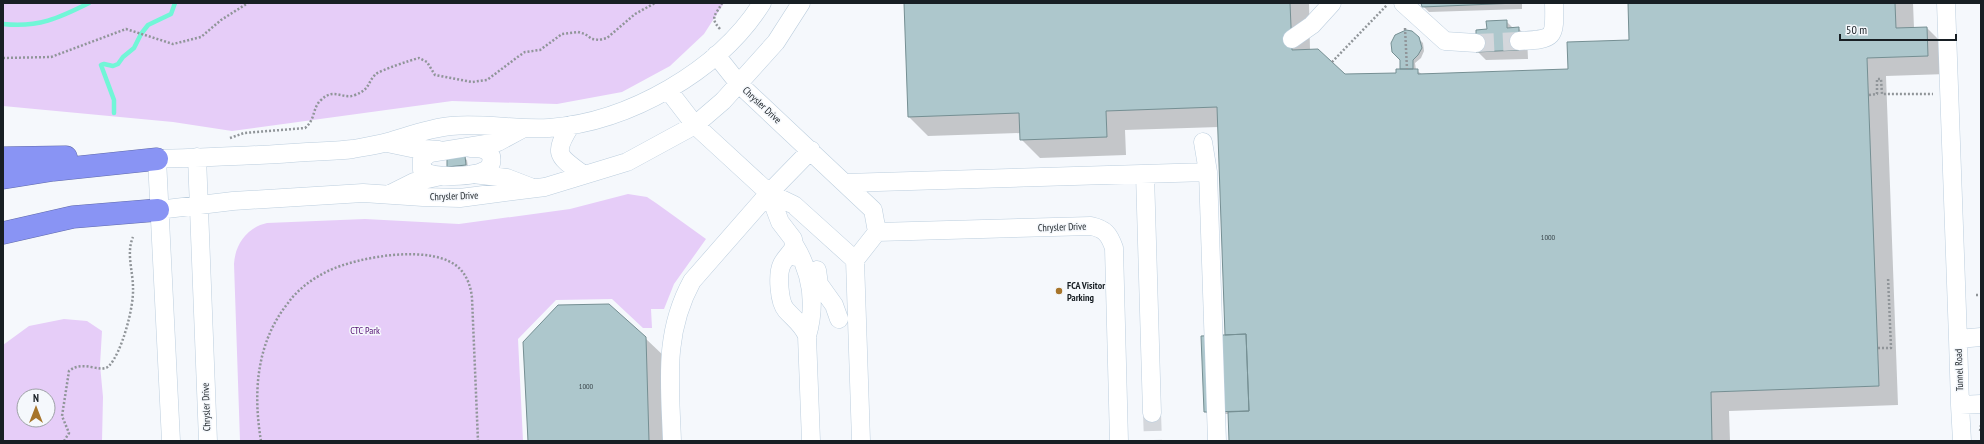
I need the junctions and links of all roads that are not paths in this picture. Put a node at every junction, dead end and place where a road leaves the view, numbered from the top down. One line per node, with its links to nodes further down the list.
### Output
1 (762, 3): 10 (street)
2 (801, 3): 11 (street, Chrysler Drive)
3 (1332, 3): 7 (street)
4 (1554, 3): 8 (street)
5 (1946, 3): 43 (street)
6 (1393, 7): 9 (street)
7 (1292, 39)
8 (1519, 41)
9 (1476, 44)
10 (716, 55): 11 (street, Chrysler Drive); 12 (street)
11 (739, 84): 14 (street, Chrysler Drive); 20 (street, Chrysler Drive)
12 (668, 90): 13 (street); 14 (street)
13 (571, 125): 15 (street); 28 (street)
14 (695, 125): 28 (street, Chrysler Drive); 32 (street)
15 (525, 128): 17 (street); 18 (street)
16 (1202, 142): 24 (street)
17 (387, 143): 19 (street); 21 (street)
18 (470, 148): 19 (street); 25 (street)
19 (440, 150): 27 (street)
20 (810, 150): 30 (street, Chrysler Drive); 32 (street)
21 (197, 157): 23 (street); 34 (street, Chrysler Drive)
22 (3, 158): 23 (highway)
23 (157, 158): 29 (highway); 35 (street)
24 (1208, 172): 26 (street); 53 (street)
25 (472, 173): 27 (street); 31 (street)
26 (1145, 174): 30 (street); 46 (street)
27 (442, 176): 33 (street)
28 (584, 176): 31 (street, Chrysler Drive)
29 (3, 178)
30 (845, 183): 36 (street, Chrysler Drive)
31 (534, 188): 33 (street, Chrysler Drive)
32 (769, 193): 38 (street); 39 (street); 49 (street)
33 (389, 194): 34 (street, Chrysler Drive)
34 (199, 205): 35 (street, Chrysler Drive); 48 (street, Chrysler Drive)
35 (158, 210): 37 (highway); 47 (street)
36 (877, 232): 39 (street); 52 (street, Chrysler Drive)
37 (3, 233)
38 (791, 238): 40 (street); 41 (street); 41 (street)
39 (855, 260): 51 (street)
40 (839, 319)
41 (800, 325): 50 (street)
42 (1981, 337): 43 (street, Tunnel Road)
43 (1958, 339): 45 (street, Tunnel Road)
44 (1981, 404): 45 (street, Tunnel Road)
45 (1960, 405): 54 (street)
46 (1152, 413)
47 (171, 441)
48 (208, 441)
49 (672, 441)
50 (811, 441)
51 (861, 441)
52 (1120, 441)
53 (1218, 441)
54 (1962, 441)

